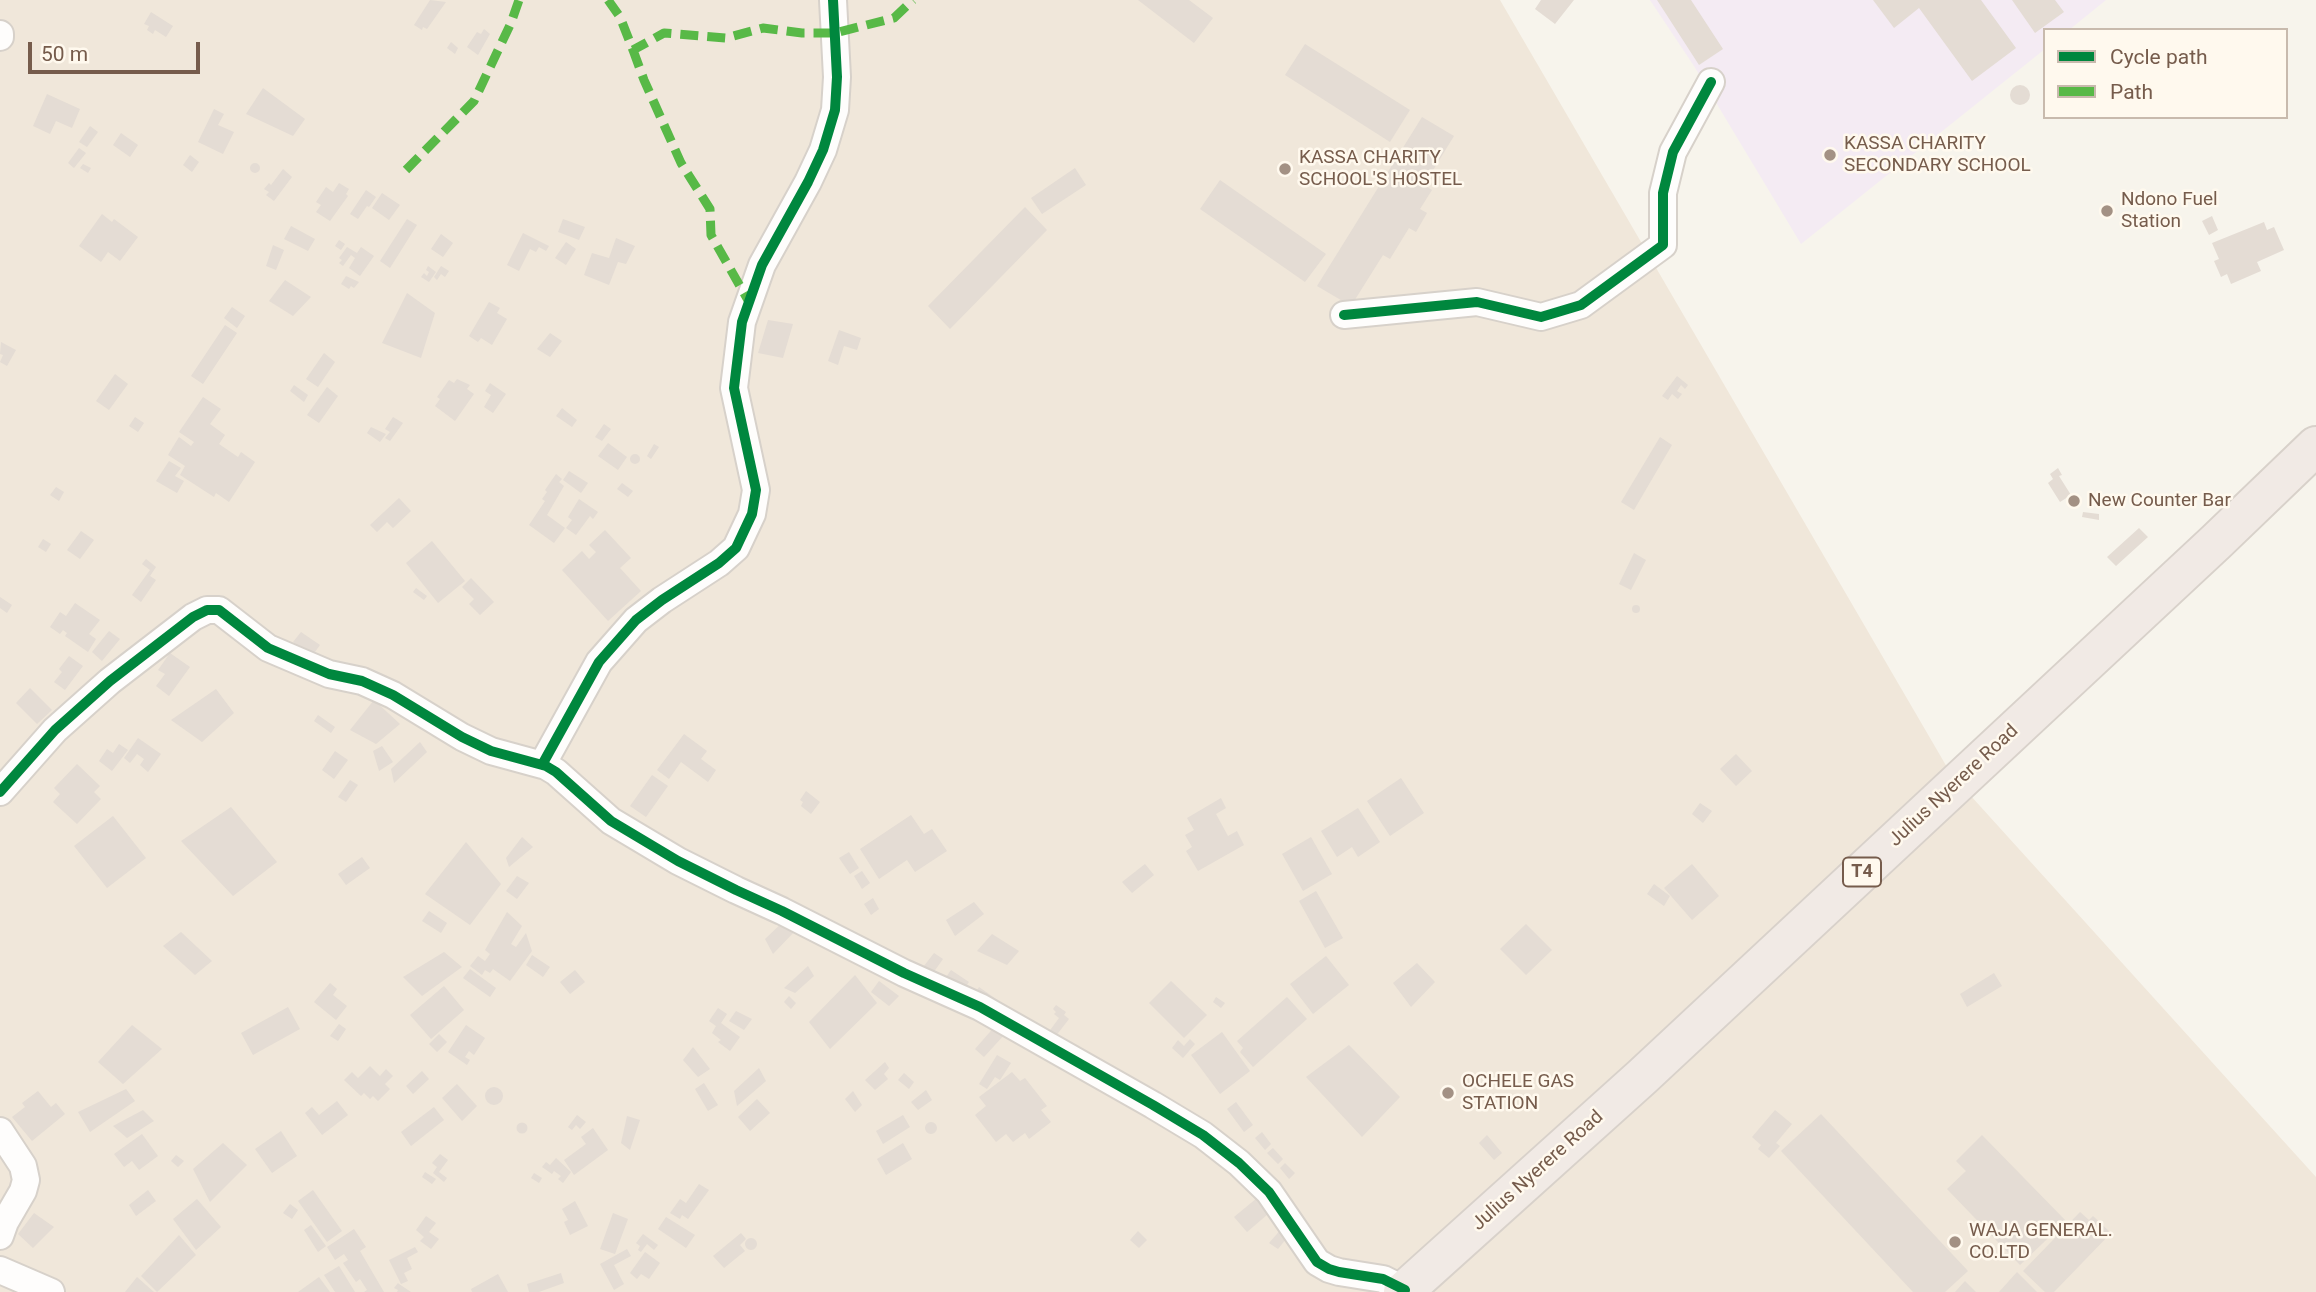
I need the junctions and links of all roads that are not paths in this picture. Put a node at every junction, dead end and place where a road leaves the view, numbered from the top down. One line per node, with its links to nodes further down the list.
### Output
1 (833, 0): 6 (street)
2 (1711, 82): 3 (street)
3 (1343, 315)
4 (2316, 446): 11 (highway, Julius Nyerere Road / T4)
5 (11, 760): 6 (street); 7 (street)
6 (542, 765): 11 (street)
7 (0, 792)
8 (0, 1131): 9 (street)
9 (0, 1236)
10 (0, 1270): 12 (street)
11 (1404, 1291)
12 (51, 1292)

